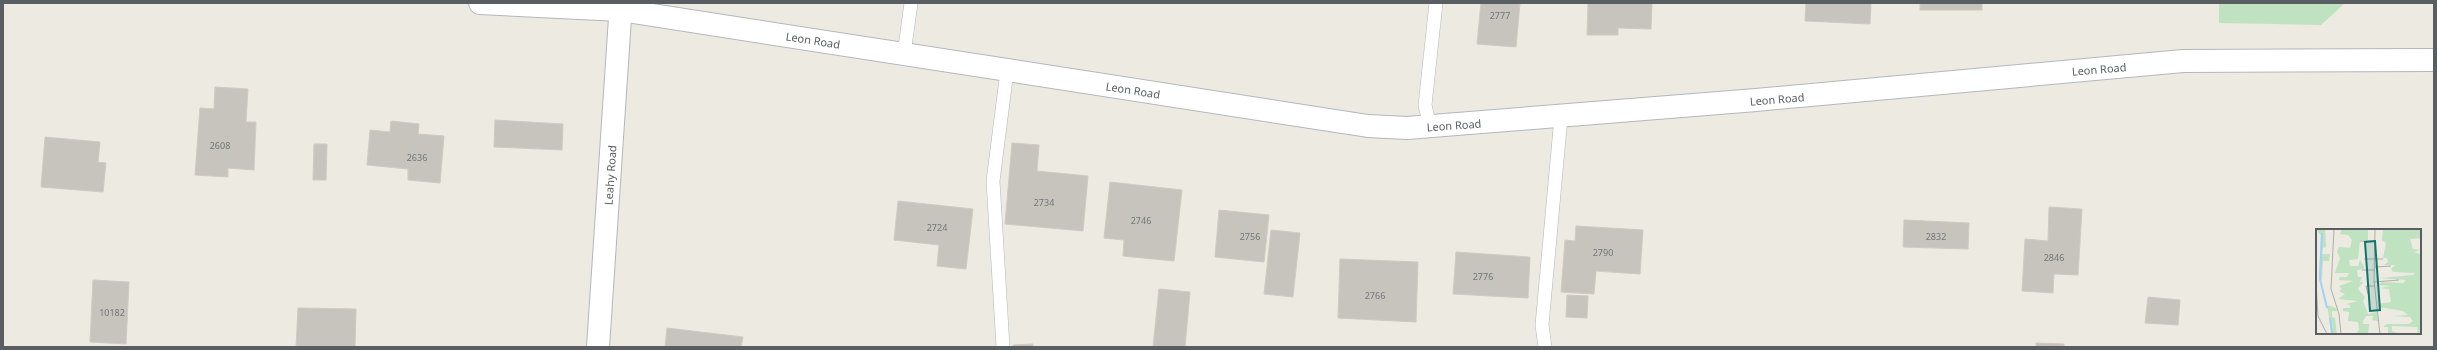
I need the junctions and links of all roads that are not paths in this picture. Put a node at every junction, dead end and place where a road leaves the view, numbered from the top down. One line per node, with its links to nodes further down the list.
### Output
1 (480, 3): 4 (street, Leon Road)
2 (911, 3): 5 (lane)
3 (1436, 3): 9 (lane)
4 (621, 7): 5 (street, Leon Road); 10 (street, Leahy Road)
5 (904, 54): 7 (street, Leon Road)
6 (2434, 60): 8 (street, Leon Road)
7 (1007, 71): 9 (street, Leon Road); 11 (lane)
8 (1561, 117): 9 (street, Leon Road); 12 (lane)
9 (1430, 127)
10 (598, 347)
11 (1003, 347)
12 (1545, 347)

